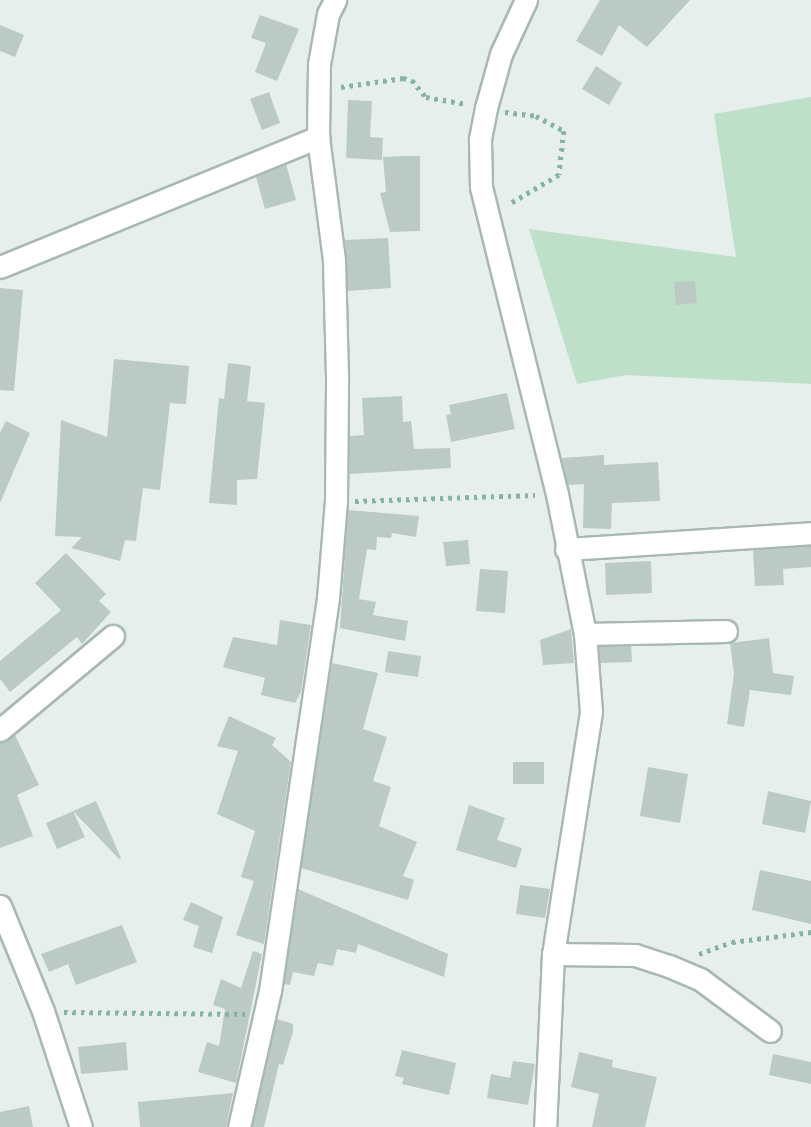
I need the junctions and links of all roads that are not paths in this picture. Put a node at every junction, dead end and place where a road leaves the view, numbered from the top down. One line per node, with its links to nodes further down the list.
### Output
1 (335, 0): 3 (street)
2 (526, 0): 6 (street)
3 (318, 137): 4 (street); 15 (street)
4 (0, 267)
5 (811, 533): 6 (street)
6 (566, 549): 8 (street)
7 (726, 631): 8 (street)
8 (585, 634): 12 (street)
9 (113, 636): 10 (street)
10 (0, 730)
11 (0, 906): 14 (street)
12 (553, 954): 13 (street); 16 (street)
13 (770, 1031)
14 (81, 1127)
15 (239, 1127)
16 (545, 1127)

